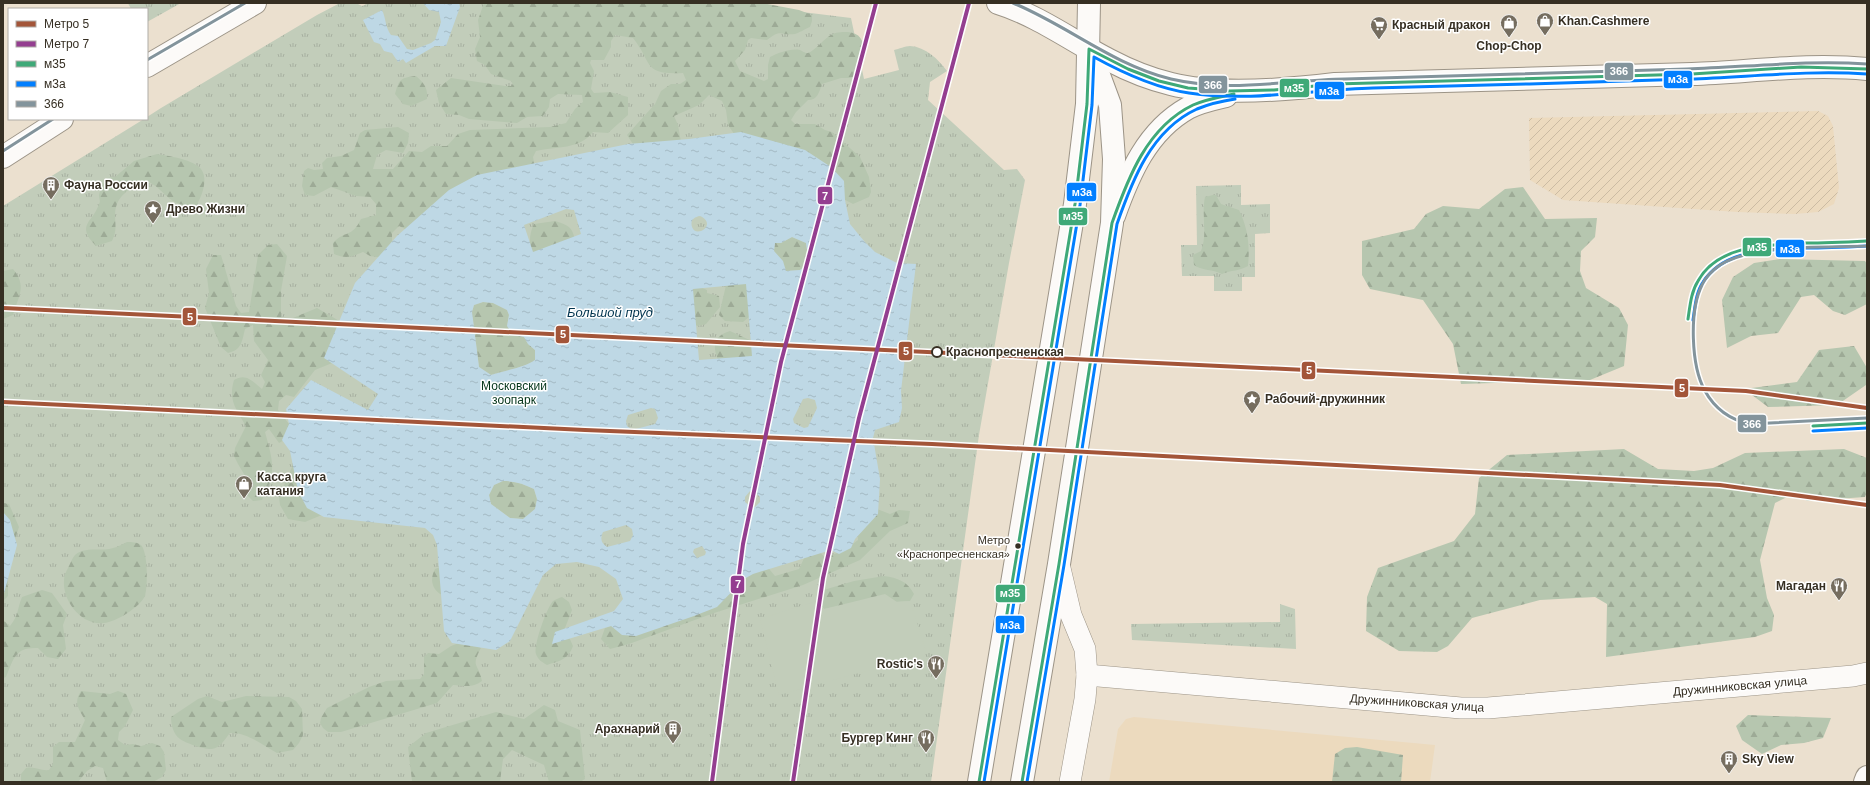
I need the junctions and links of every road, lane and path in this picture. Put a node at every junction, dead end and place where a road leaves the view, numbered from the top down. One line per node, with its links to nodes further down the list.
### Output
1 (255, 3): 5 (main road)
2 (998, 3): 4 (main road)
3 (1089, 3): 4 (main road)
4 (1089, 49): 7 (main road); 10 (main road); 15 (main road)
5 (148, 65)
6 (1867, 69): 7 (main road)
7 (1248, 90): 10 (main road)
8 (60, 120): 9 (main road)
9 (3, 157)
10 (1112, 222): 11 (main road)
11 (1059, 564): 13 (street); 16 (main road)
12 (1867, 673): 13 (street, Дружинниковская улица)
13 (1087, 675): 17 (street)
14 (1867, 777): 18 (main road)
15 (979, 782)
16 (1022, 782)
17 (1070, 782)
18 (1865, 782)

